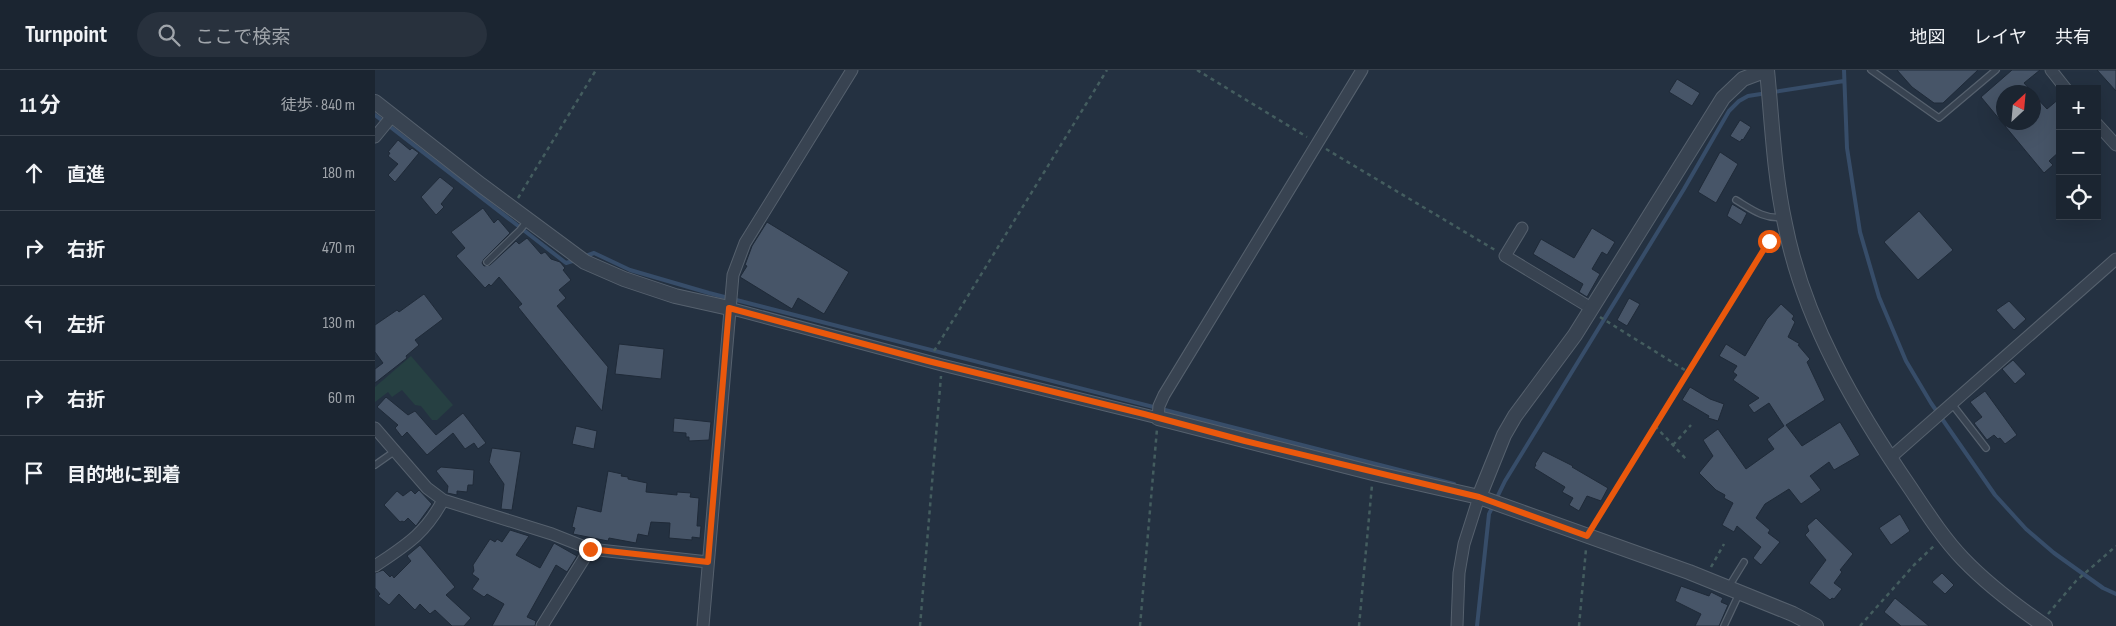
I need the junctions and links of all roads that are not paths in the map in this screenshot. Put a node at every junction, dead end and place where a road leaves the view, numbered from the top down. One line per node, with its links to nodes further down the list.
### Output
1 (852, 70): 19 (street)
2 (1361, 70): 22 (street)
3 (1767, 70): 15 (street); 20 (street)
4 (1871, 70): 5 (lane)
5 (1997, 70)
6 (2051, 70): 7 (street)
7 (2063, 85)
8 (375, 102): 9 (street)
9 (393, 115): 11 (street); 14 (street)
10 (2101, 128): 12 (street)
11 (375, 137)
12 (2116, 145)
13 (1736, 200): 15 (lane)
14 (528, 220): 18 (lane); 19 (street)
15 (1784, 221): 26 (street)
16 (1522, 228): 20 (street)
17 (2116, 259): 21 (street)
18 (487, 262)
19 (729, 308): 22 (street); 31 (street)
20 (1591, 309): 28 (street)
21 (1951, 404): 24 (lane); 26 (street)
22 (1158, 418): 28 (street)
23 (375, 428): 25 (street)
24 (1986, 448)
25 (395, 451): 27 (lane); 29 (street)
26 (1890, 458): 35 (street)
27 (375, 465)
28 (1479, 497): 34 (street); 38 (street)
29 (443, 500): 30 (street); 33 (street)
30 (590, 549): 31 (street); 36 (street)
31 (708, 562): 37 (street)
32 (1744, 562): 34 (lane)
33 (375, 566)
34 (1734, 590): 39 (lane); 40 (street)
35 (2043, 625)
36 (542, 626)
37 (703, 626)
38 (1457, 626)
39 (1724, 626)
40 (1816, 626)

